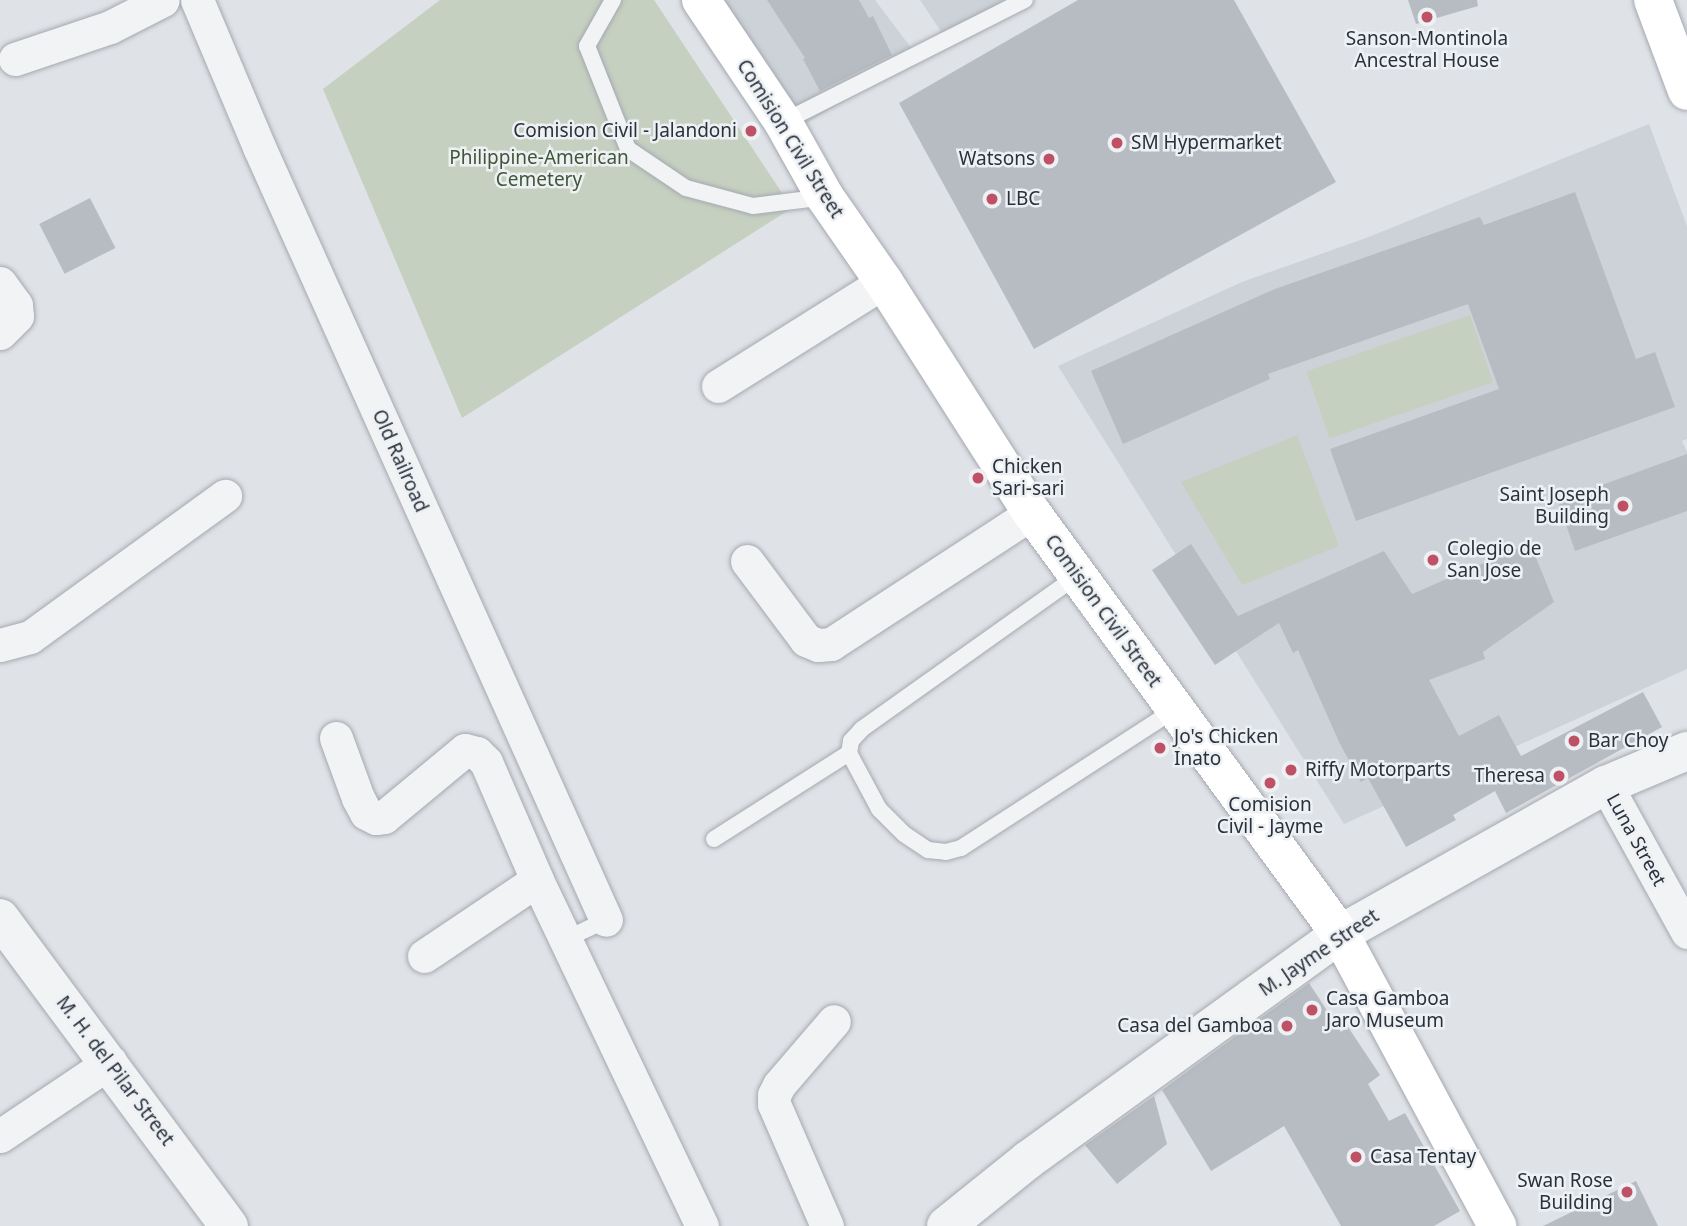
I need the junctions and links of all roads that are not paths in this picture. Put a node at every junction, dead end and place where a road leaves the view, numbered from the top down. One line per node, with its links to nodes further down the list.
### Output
1 (163, 0): 7 (street)
2 (197, 0): 28 (street, Old Railroad)
3 (613, 0): 10 (lane)
4 (701, 0): 9 (main road, Comision Civil Street)
5 (1025, 0): 9 (lane)
6 (1653, 0): 8 (main road)
7 (15, 59)
8 (1687, 91)
9 (783, 122): 10 (main road, Comision Civil Street)
10 (825, 197): 11 (main road, Comision Civil Street)
11 (884, 282): 14 (street); 16 (main road, Comision Civil Street)
12 (0, 284): 13 (street)
13 (0, 333)
14 (718, 386)
15 (225, 496): 19 (street)
16 (1032, 513): 17 (street); 18 (main road, Comision Civil Street)
17 (747, 561)
18 (1077, 576): 20 (main road, Comision Civil Street); 23 (lane)
19 (0, 645)
20 (1174, 710): 23 (lane); 30 (main road, Comision Civil Street)
21 (336, 738): 26 (street)
22 (1687, 751): 24 (street, M. Jayme Street)
23 (849, 753): 25 (lane)
24 (1606, 785): 29 (street, Luna Street); 30 (street, M. Jayme Street)
25 (714, 839)
26 (537, 880): 31 (street); 32 (street)
27 (0, 918): 34 (street, M. H. del Pilar Street)
28 (606, 920): 31 (lane)
29 (1687, 932)
30 (1339, 934): 36 (main road, Comision Civil Street); 40 (street, M. Jayme Street)
31 (566, 939): 38 (street)
32 (424, 956)
33 (834, 1021): 39 (street)
34 (110, 1062): 35 (street); 37 (street, M. H. del Pilar Street)
35 (0, 1136)
36 (1492, 1225)
37 (229, 1226)
38 (702, 1226)
39 (827, 1226)
40 (946, 1226)

